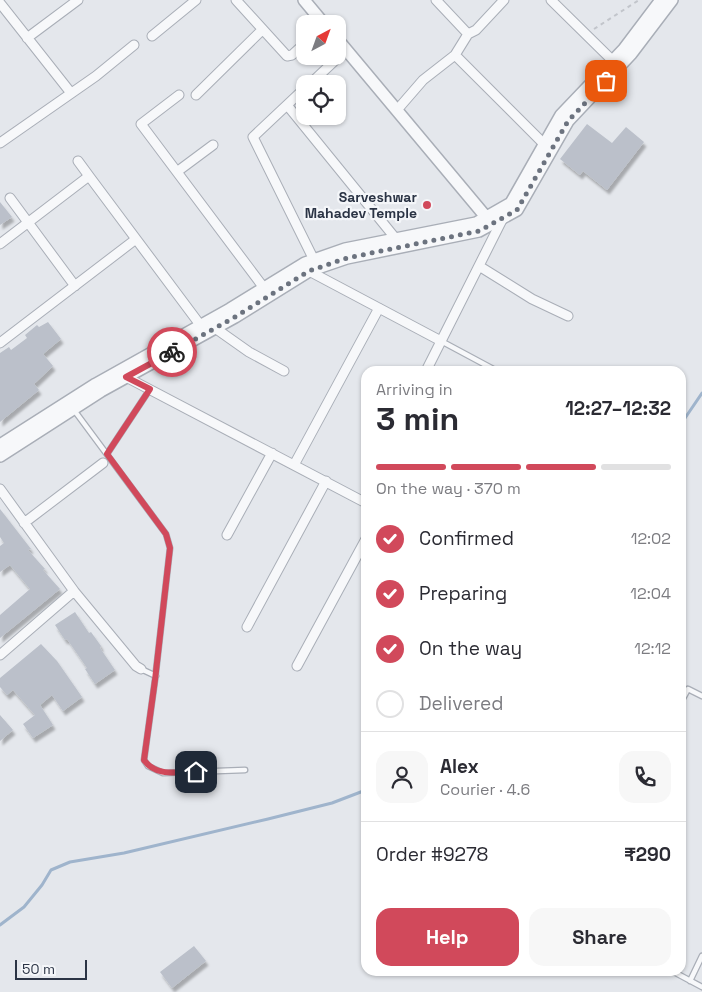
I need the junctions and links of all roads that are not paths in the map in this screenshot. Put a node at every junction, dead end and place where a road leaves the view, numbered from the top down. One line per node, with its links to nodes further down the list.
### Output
1 (78, 0): 15 (street)
2 (196, 0): 14 (street)
3 (236, 0): 12 (street)
4 (304, 0): 11 (street)
5 (436, 0): 13 (street)
6 (504, 0): 13 (street)
7 (551, 0): 20 (street)
8 (661, 0): 20 (street)
9 (672, 0): 37 (street)
10 (0, 3): 15 (street)
11 (316, 15)
12 (262, 30): 18 (street); 25 (street)
13 (468, 34): 19 (street)
14 (152, 36)
15 (27, 38): 23 (street)
16 (134, 46): 23 (street)
17 (346, 50): 28 (street)
18 (296, 51)
19 (455, 55): 28 (street); 30 (street)
20 (613, 60): 30 (street)
21 (330, 65): 22 (street)
22 (320, 75)
23 (70, 93): 29 (street)
24 (179, 95): 33 (street)
25 (196, 95)
26 (296, 96): 27 (street)
27 (287, 105): 40 (street); 42 (street)
28 (397, 110): 36 (street)
29 (0, 144)
30 (544, 144): 36 (street)
31 (213, 145): 33 (street)
32 (78, 161): 34 (street)
33 (178, 171): 46 (street)
34 (89, 176): 38 (street); 39 (street)
35 (10, 198): 38 (street)
36 (486, 217): 40 (street)
37 (503, 218): 43 (street); 44 (street)
38 (28, 223): 41 (street); 45 (street)
39 (136, 239): 45 (street); 49 (street)
40 (396, 239): 42 (street)
41 (0, 244)
42 (314, 260): 46 (street)
43 (479, 266): 48 (street); 51 (street)
44 (309, 271): 47 (street); 50 (street)
45 (75, 286): 52 (street)
46 (264, 288): 49 (street)
47 (379, 308): 51 (street); 64 (street)
48 (568, 316)
49 (201, 326): 59 (street)
50 (215, 328): 55 (street); 56 (street)
51 (441, 341): 53 (street); 54 (lane)
52 (0, 343)
53 (428, 366)
54 (488, 366)
55 (284, 371)
56 (126, 377): 57 (street); 58 (street)
57 (150, 389): 60 (street); 61 (lane)
58 (73, 409): 61 (lane); 62 (street)
59 (0, 445)
60 (272, 453): 64 (street); 69 (street)
61 (107, 454): 76 (lane)
62 (0, 456)
63 (103, 463): 68 (street)
64 (294, 465): 65 (street)
65 (326, 481): 67 (street); 72 (street)
66 (0, 489): 68 (street)
67 (361, 497)
68 (24, 523): 71 (street)
69 (227, 534)
70 (361, 548): 74 (street)
71 (74, 591): 73 (street); 75 (street)
72 (247, 627)
73 (0, 655)
74 (297, 666)
75 (141, 669): 76 (lane)
76 (156, 676): 79 (lane)
77 (686, 693): 78 (lane)
78 (702, 696)
79 (245, 770)
80 (702, 956): 82 (lane)
81 (681, 976): 82 (lane)
82 (690, 981): 83 (lane)
83 (702, 987)

